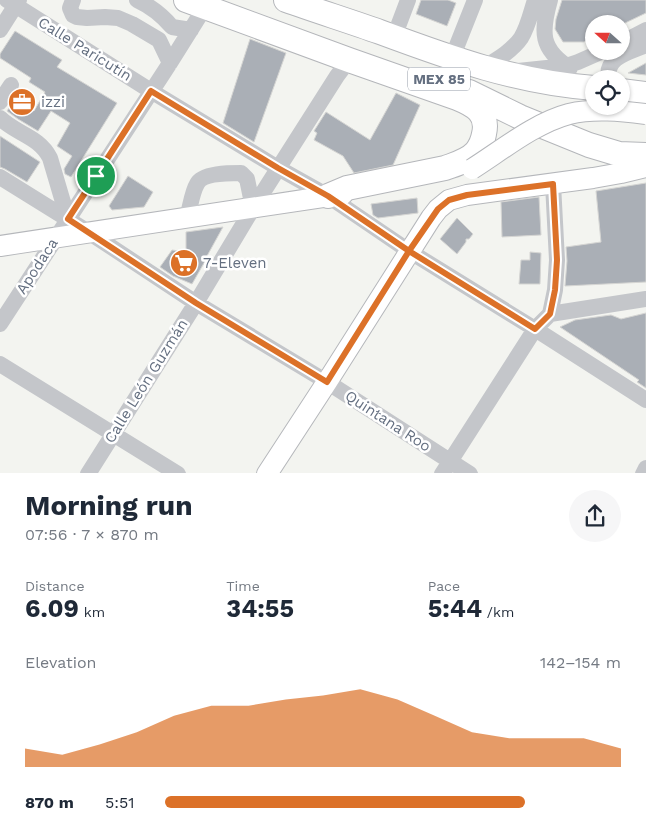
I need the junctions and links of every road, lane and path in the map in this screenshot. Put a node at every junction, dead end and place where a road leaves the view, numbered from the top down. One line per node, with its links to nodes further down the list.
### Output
1 (72, 0): 20 (street)
2 (137, 0): 13 (street)
3 (161, 0): 13 (street)
4 (232, 0): 26 (highway, MEX 85)
5 (286, 0): 17 (highway, MEX 85)
6 (319, 0): 17 (highway)
7 (408, 0): 17 (street)
8 (475, 0): 23 (street)
9 (535, 0): 29 (street)
10 (550, 0): 19 (street)
11 (14, 2): 14 (street); 36 (street, Calle Paricutín)
12 (196, 4): 15 (street, Apodaca); 25 (highway)
13 (169, 23): 15 (street); 20 (street)
14 (0, 30)
15 (191, 30): 27 (street, Apodaca)
16 (646, 30): 18 (street)
17 (386, 35): 23 (highway, MEX 85)
18 (630, 38)
19 (545, 39): 22 (street); 28 (street)
20 (160, 40): 27 (street)
21 (646, 45): 30 (street)
22 (585, 57)
23 (452, 58): 29 (highway, MEX 85)
24 (585, 59): 28 (street)
25 (353, 61): 26 (highway); 32 (highway); 43 (street, Calle León Guzmán)
26 (398, 62): 32 (highway, MEX 85)
27 (170, 63): 36 (street, Apodaca)
28 (566, 66): 29 (street); 31 (street)
29 (490, 70): 34 (highway, MEX 85)
30 (609, 70)
31 (585, 77)
32 (437, 84): 41 (highway, MEX 85); 46 (highway)
33 (11, 85): 38 (street)
34 (585, 88)
35 (630, 90): 37 (highway)
36 (151, 91): 43 (street, Calle Paricutín); 49 (street, Apodaca)
37 (646, 94)
38 (0, 102)
39 (646, 114): 46 (main road, bridge)
40 (0, 118): 49 (street)
41 (646, 155)
42 (646, 167): 45 (main road)
43 (278, 168): 46 (street, Calle Paricutín); 47 (street, Calle León Guzmán)
44 (0, 177): 49 (street, Quintana Roo)
45 (553, 184): 53 (main road); 56 (street)
46 (328, 196): 47 (main road); 53 (street, Calle Paricutín)
47 (253, 208): 48 (main road); 48 (street); 55 (street, Calle León Guzmán)
48 (187, 218): 50 (main road)
49 (68, 219): 50 (street, Quintana Roo); 51 (street, Apodaca)
50 (90, 232): 51 (main road); 55 (street, Quintana Roo)
51 (56, 237): 52 (main road); 57 (street, Apodaca)
52 (0, 246)
53 (409, 251): 58 (street, Calle Paricutín); 60 (main road)
54 (646, 299): 56 (street)
55 (196, 303): 60 (street, Quintana Roo); 62 (street, Calle León Guzmán)
56 (550, 314): 58 (street)
57 (0, 324)
58 (535, 329): 61 (street, Calle Paricutín); 63 (street)
59 (0, 364): 62 (street)
60 (327, 382): 63 (street, Quintana Roo); 66 (main road)
61 (646, 400)
62 (113, 434): 64 (street, Calle León Guzmán); 65 (street)
63 (446, 467): 67 (street, Quintana Roo)
64 (89, 473)
65 (176, 473)
66 (268, 473)
67 (467, 473)

